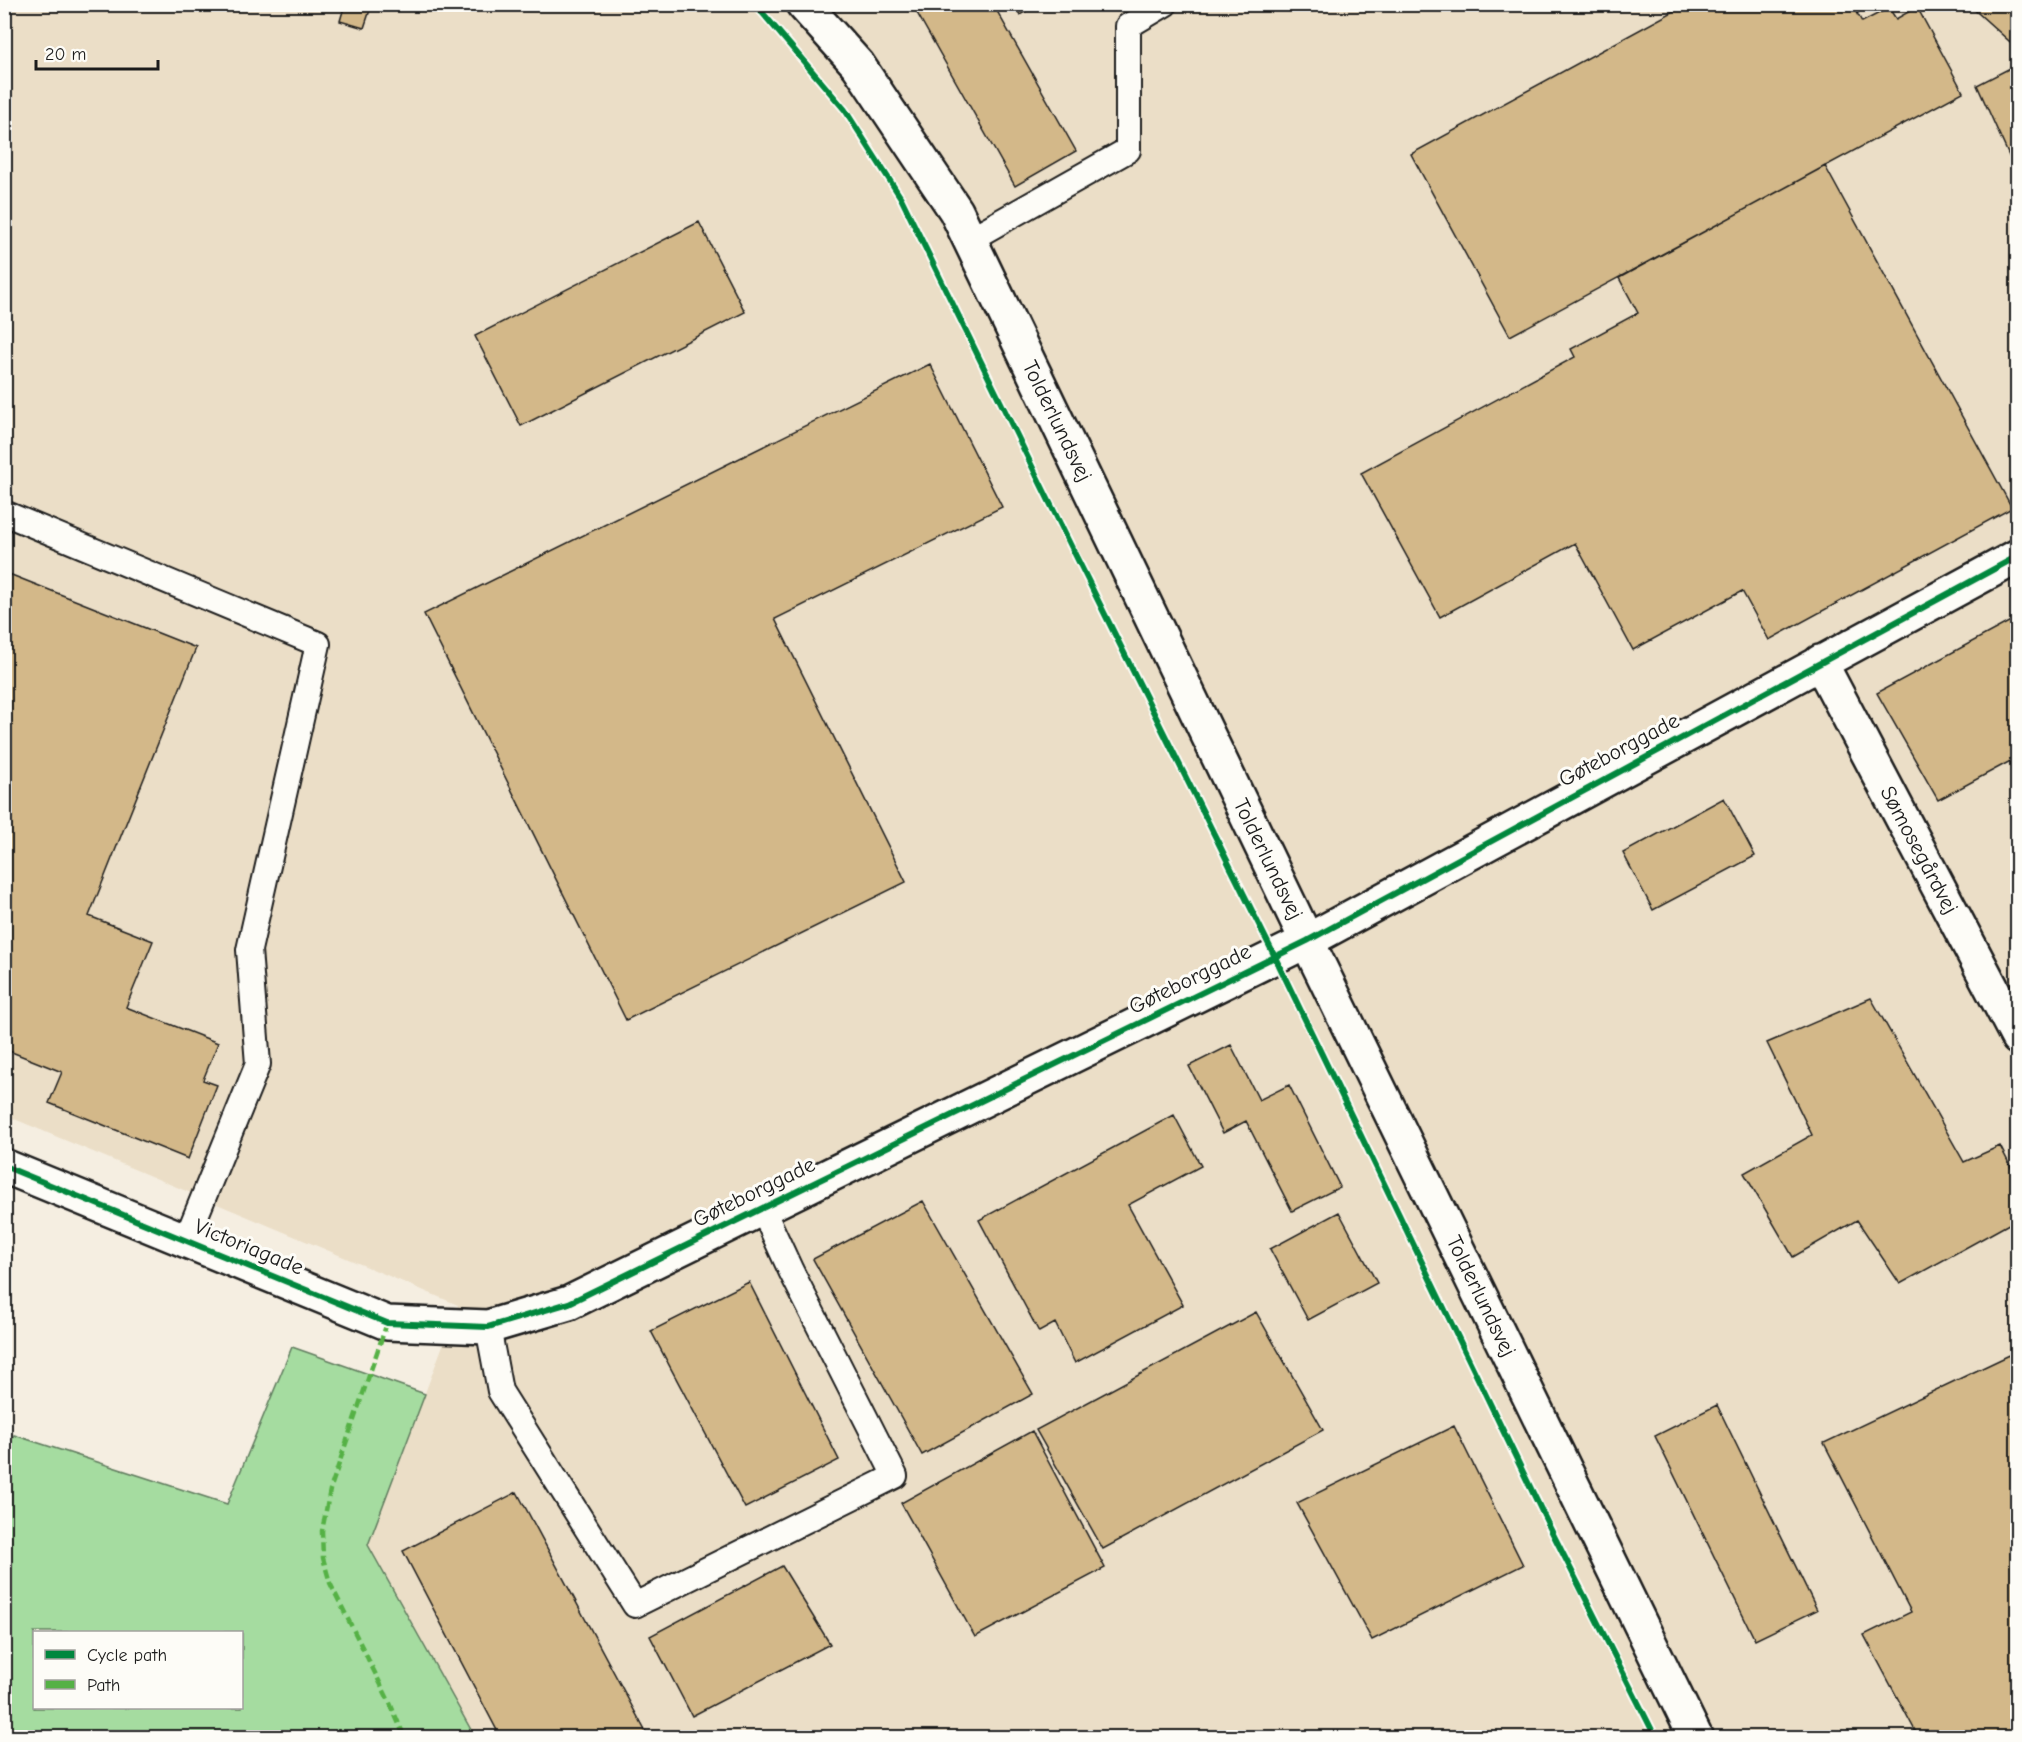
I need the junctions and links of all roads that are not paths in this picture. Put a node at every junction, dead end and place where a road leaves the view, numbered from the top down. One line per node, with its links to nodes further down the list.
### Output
1 (803, 4): 3 (street, Tolderlundsvej)
2 (1165, 4): 3 (lane)
3 (970, 239): 7 (street, Tolderlundsvej)
4 (4, 513): 11 (lane)
5 (2018, 556): 6 (street, Gøteborggade)
6 (1820, 662): 7 (street, Gøteborggade); 8 (street, Sømosegårdvej)
7 (1307, 941): 10 (street, Gøteborggade); 13 (street, Tolderlundsvej)
8 (2018, 1038)
9 (4, 1166): 11 (street, Victoriagade)
10 (762, 1208): 12 (street, Gøteborggade); 12 (lane)
11 (186, 1240): 12 (street, Victoriagade)
12 (488, 1327)
13 (1696, 1737)

